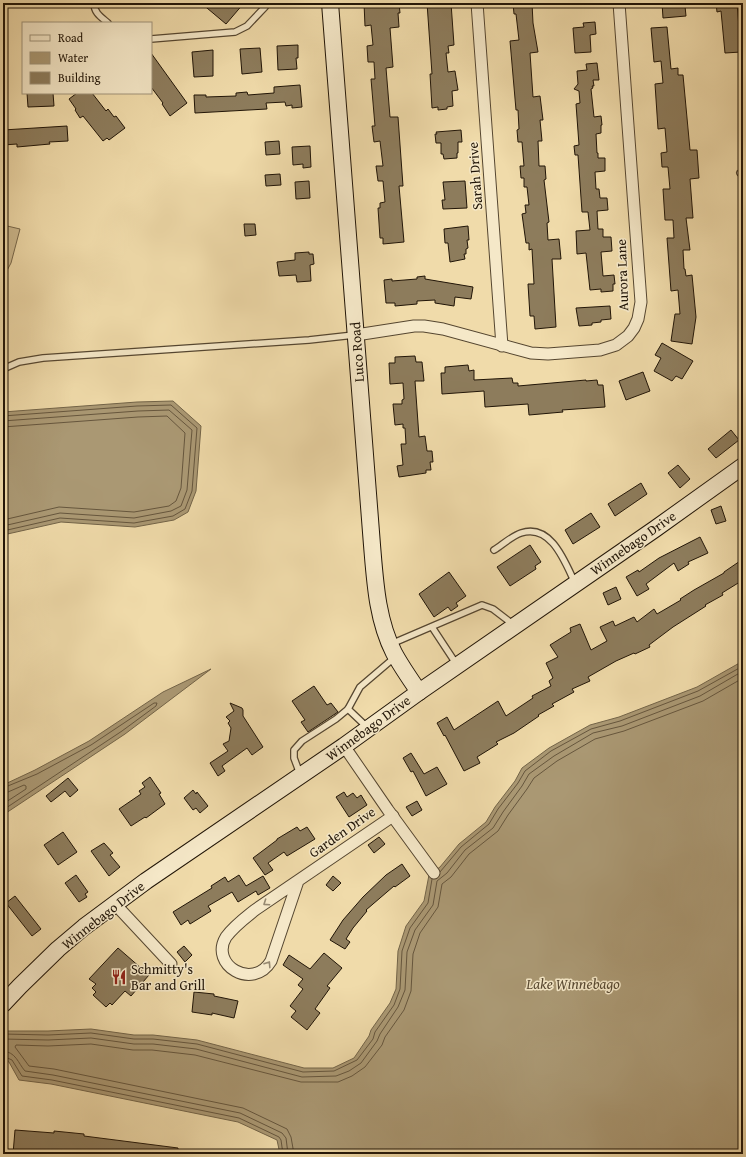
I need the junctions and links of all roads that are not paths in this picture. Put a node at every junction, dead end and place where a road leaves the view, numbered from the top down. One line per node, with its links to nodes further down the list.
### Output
1 (94, 3): 7 (lane)
2 (260, 3): 6 (lane)
3 (330, 3): 9 (main road, Luco Road)
4 (477, 3): 10 (street, Sarah Drive)
5 (619, 3): 10 (street, Aurora Lane)
6 (265, 5): 8 (lane)
7 (107, 22)
8 (152, 39)
9 (356, 335): 10 (street, Aurora Lane); 11 (lane); 17 (main road, Luco Road)
10 (502, 346)
11 (3, 369)
12 (743, 466): 14 (main road, Winnebago Drive)
13 (494, 550): 14 (lane)
14 (576, 583): 15 (main road, Winnebago Drive)
15 (515, 625): 16 (lane); 18 (main road, Winnebago Drive)
16 (432, 627): 17 (lane); 18 (lane)
17 (393, 650): 19 (main road, Luco Road); 20 (lane)
18 (457, 665): 19 (main road, Winnebago Drive)
19 (419, 692): 21 (main road, Winnebago Drive)
20 (348, 709): 21 (lane); 23 (lane)
21 (368, 729): 22 (main road, Winnebago Drive)
22 (344, 746): 23 (main road, Winnebago Drive); 24 (street, Garden Drive)
23 (300, 776): 27 (main road, Winnebago Drive)
24 (393, 816): 25 (street); 26 (street, Garden Drive)
25 (434, 873)
26 (298, 881): 26 (street, Garden Drive, one-way to 26)
27 (115, 904): 28 (street); 29 (main road, Winnebago Drive)
28 (171, 964)
29 (3, 1004)

